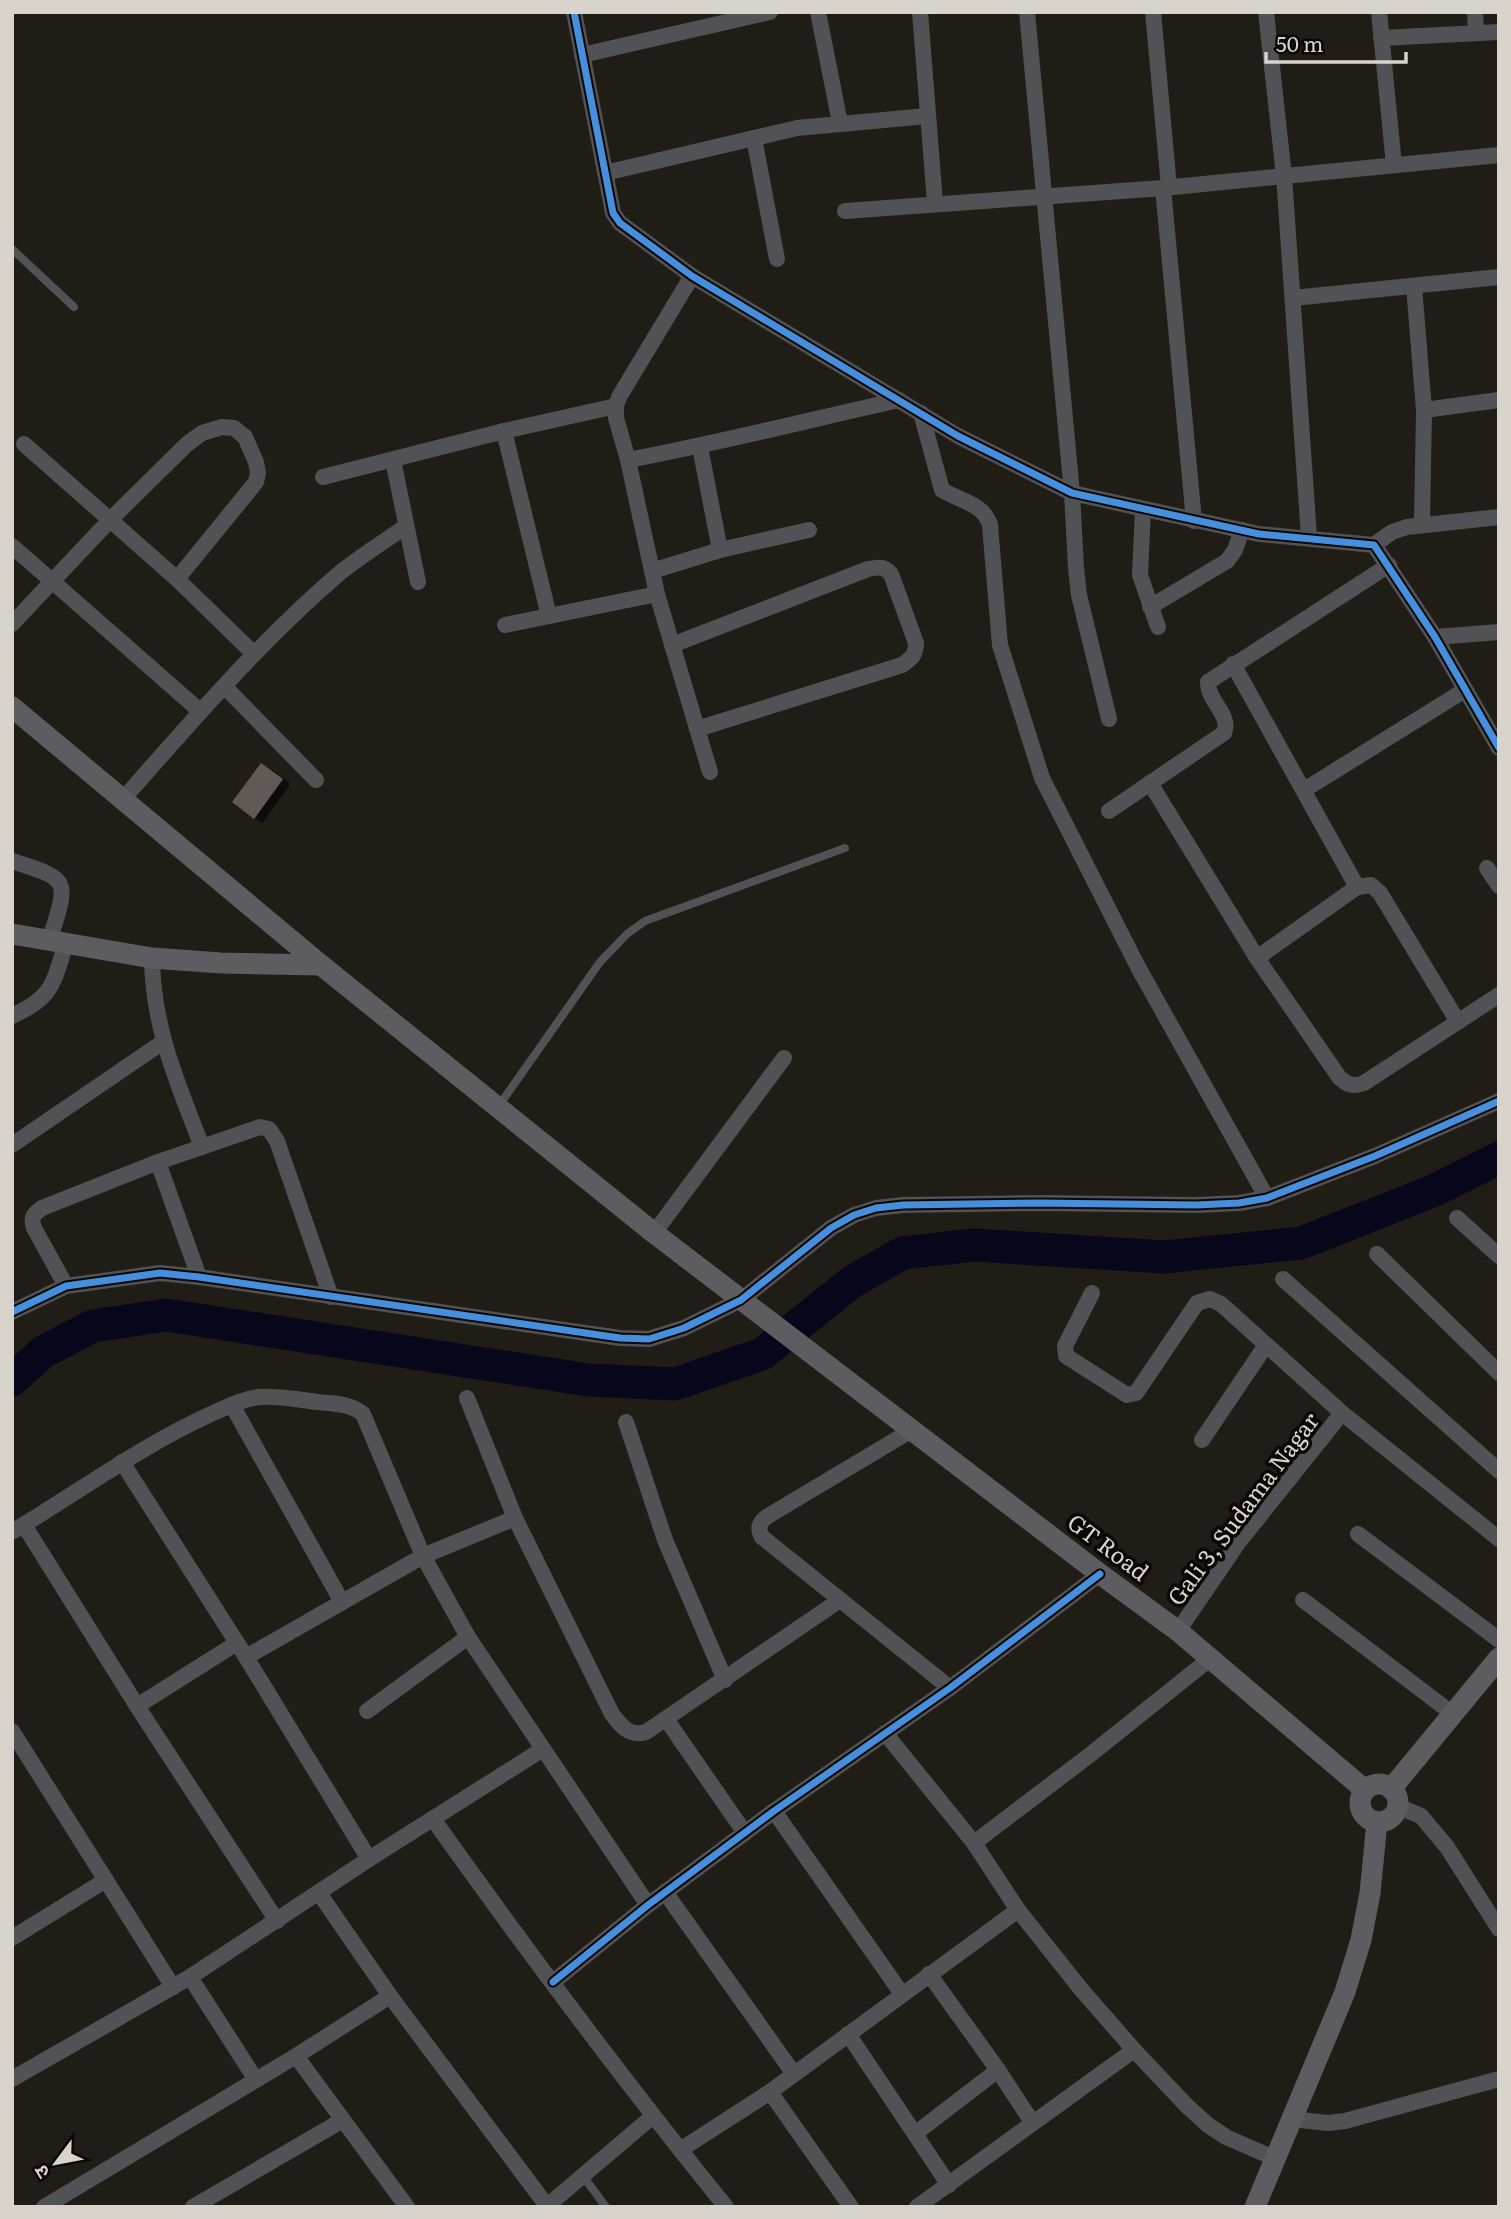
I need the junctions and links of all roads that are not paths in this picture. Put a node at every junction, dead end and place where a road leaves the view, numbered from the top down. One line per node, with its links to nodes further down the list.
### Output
1 (574, 12): 13 (street)
2 (770, 12): 13 (street)
3 (818, 12): 15 (street)
4 (920, 12): 14 (street)
5 (1027, 12): 22 (street)
6 (1153, 12): 21 (street)
7 (1266, 12): 20 (street)
8 (1379, 12): 12 (street)
9 (1475, 12): 11 (street)
10 (1499, 32): 11 (street)
11 (1476, 33): 12 (street)
12 (1381, 38): 18 (street)
13 (582, 55): 19 (street)
14 (928, 116): 15 (street); 23 (street)
15 (840, 123): 16 (street)
16 (754, 138): 19 (street); 26 (street)
17 (1499, 155): 18 (street)
18 (1394, 165): 20 (street)
19 (605, 173): 27 (street)
20 (1284, 176): 21 (street); 30 (street)
21 (1166, 187): 22 (street); 47 (street)
22 (1043, 198): 23 (street); 43 (street)
23 (935, 203): 24 (street)
24 (845, 211)
25 (12, 249): 31 (lane)
26 (777, 259)
27 (692, 276): 32 (street); 34 (street)
28 (1499, 277): 29 (street)
29 (1414, 286): 30 (street); 35 (street)
30 (1293, 298): 52 (street)
31 (74, 307)
32 (899, 400): 36 (street); 39 (street)
33 (1499, 400): 35 (street)
34 (616, 407): 37 (street); 41 (street)
35 (1424, 410): 48 (street)
36 (921, 413): 43 (street); 105 (street)
37 (503, 431): 40 (street); 63 (street)
38 (24, 444): 46 (street)
39 (700, 447): 41 (street); 55 (street)
40 (393, 460): 42 (street); 49 (street)
41 (628, 460): 57 (street)
42 (323, 477)
43 (1072, 493): 44 (street); 76 (street)
44 (1143, 509): 47 (street); 62 (street)
45 (1499, 517): 48 (street)
46 (110, 520): 58 (street); 58 (street); 60 (street)
47 (1194, 520): 51 (street)
48 (1422, 523): 53 (street)
49 (405, 527): 59 (street); 70 (street)
50 (809, 530): 55 (street)
51 (1242, 530): 52 (street); 62 (street)
52 (1309, 537): 53 (street)
53 (1374, 545): 56 (street)
54 (12, 547): 60 (street)
55 (720, 550): 57 (street)
56 (1389, 565): 68 (street); 71 (street)
57 (652, 571): 61 (street)
58 (177, 579): 70 (street)
59 (418, 582)
60 (53, 583): 64 (street); 75 (street)
61 (657, 594): 63 (street); 69 (street)
62 (1150, 607): 66 (street)
63 (549, 616): 65 (street)
64 (12, 624)
65 (505, 625)
66 (1158, 627)
67 (1499, 632): 68 (street)
68 (1435, 637): 73 (street)
69 (672, 645): 77 (street); 77 (street)
70 (254, 654): 72 (street)
71 (1233, 664): 81 (street); 82 (street)
72 (225, 687): 75 (street); 80 (street)
73 (1465, 690): 78 (street); 82 (street)
74 (12, 707): 83 (main road, GT Road)
75 (200, 711): 83 (street)
76 (1109, 719)
77 (697, 729): 79 (street)
78 (1499, 748)
79 (710, 772)
80 (316, 780)
81 (1150, 783): 84 (street); 93 (street)
82 (1304, 790): 89 (street)
83 (124, 798): 94 (main road, GT Road)
84 (1109, 811)
85 (845, 848): 101 (lane)
86 (12, 861): 91 (street)
87 (1487, 868): 88 (street)
88 (1499, 886)
89 (1357, 887): 93 (street); 97 (street)
90 (12, 934): 91 (main road)
91 (58, 941): 92 (main road); 96 (street)
92 (152, 958): 94 (main road); 98 (street)
93 (1257, 958): 97 (street)
94 (321, 965): 101 (main road, GT Road)
95 (1499, 995): 97 (street)
96 (12, 1016)
97 (1458, 1022)
98 (163, 1042): 102 (street); 103 (street)
99 (784, 1058): 107 (street)
100 (1499, 1101): 105 (street)
101 (498, 1107): 107 (main road, GT Road)
102 (12, 1145)
103 (202, 1147): 104 (street); 114 (street)
104 (158, 1162): 110 (street); 112 (street)
105 (1267, 1198): 115 (street)
106 (1457, 1218): 109 (street)
107 (654, 1233): 115 (main road, GT Road)
108 (1377, 1254): 118 (street)
109 (1499, 1256)
110 (199, 1277): 112 (street); 114 (street)
111 (1283, 1279): 126 (street)
112 (66, 1286): 116 (street)
113 (1092, 1293): 117 (street)
114 (331, 1297): 115 (street)
115 (749, 1305): 123 (main road, GT Road)
116 (12, 1312)
117 (1266, 1345): 121 (street); 124 (street)
118 (1499, 1373)
119 (467, 1398): 127 (street)
120 (232, 1405): 125 (street); 131 (street); 135 (street)
121 (1342, 1413): 130 (street); 136 (street, Gali 3, Sudama Nagar)
122 (626, 1422): 142 (street)
123 (912, 1430): 132 (main road, GT Road); 133 (street)
124 (1202, 1440)
125 (122, 1462): 128 (street); 139 (street)
126 (1499, 1471)
127 (515, 1518): 131 (street); 147 (street)
128 (18, 1529): 144 (street)
129 (1358, 1534): 138 (street)
130 (1499, 1539)
131 (423, 1556): 135 (street); 137 (street)
132 (1100, 1574): 136 (main road, GT Road); 143 (street)
133 (840, 1600): 142 (street); 143 (street)
134 (1303, 1600): 146 (street)
135 (342, 1602): 139 (street)
136 (1178, 1631): 140 (main road, GT Road)
137 (468, 1637): 145 (street); 150 (street)
138 (1499, 1640)
139 (241, 1650): 144 (street); 158 (street)
140 (1211, 1658): 151 (main road, GT Road); 157 (street)
141 (1499, 1658): 146 (main road)
142 (725, 1679): 147 (street)
143 (950, 1688): 149 (street)
144 (137, 1706): 164 (street)
145 (366, 1711)
146 (1453, 1714): 152 (main road)
147 (666, 1719): 156 (street)
148 (12, 1731): 159 (street)
149 (886, 1733): 153 (street); 157 (street)
150 (543, 1749): 154 (street); 162 (street)
151 (1366, 1790): 152 (main road); 155 (main road)
152 (1394, 1798): 155 (main road); 165 (street)
153 (774, 1811): 156 (street); 171 (street)
154 (433, 1819): 158 (street); 169 (street)
155 (1377, 1822): 183 (main road)
156 (745, 1833): 160 (street)
157 (974, 1843): 163 (street)
158 (369, 1858): 161 (street)
159 (106, 1880): 166 (street); 170 (street)
160 (665, 1892): 162 (street); 177 (street)
161 (319, 1893): 164 (street); 172 (street)
162 (648, 1905): 169 (street)
163 (1018, 1910): 167 (street); 174 (street)
164 (277, 1921): 168 (street)
165 (1499, 1929)
166 (12, 1938)
167 (929, 1975): 171 (street); 176 (street)
168 (190, 1977): 170 (street); 179 (street)
169 (553, 1982): 182 (street)
170 (173, 1987): 178 (street)
171 (902, 1994): 173 (street)
172 (390, 1996): 175 (street); 193 (street)
173 (848, 2034): 177 (street); 186 (street)
174 (1134, 2050): 185 (street); 188 (street)
175 (296, 2056): 179 (street); 184 (street)
176 (998, 2070): 185 (street); 186 (street)
177 (794, 2074): 181 (street)
178 (12, 2079)
179 (256, 2080): 191 (street)
180 (1499, 2080): 183 (street)
181 (771, 2092): 187 (street); 198 (street)
182 (653, 2116): 187 (street); 189 (street)
183 (1291, 2119): 188 (main road)
184 (342, 2120): 192 (street); 195 (street)
185 (1032, 2122): 190 (street)
186 (916, 2133): 190 (street)
187 (680, 2150): 197 (street)
188 (1274, 2158): 200 (main road)
189 (583, 2176): 193 (street); 196 (lane)
190 (949, 2185): 199 (street)
191 (69, 2200): 194 (street)
192 (198, 2205)
193 (546, 2206)
194 (44, 2207)
195 (407, 2207)
196 (606, 2207)
197 (726, 2207)
198 (851, 2207)
199 (917, 2207)
200 (1255, 2207)

